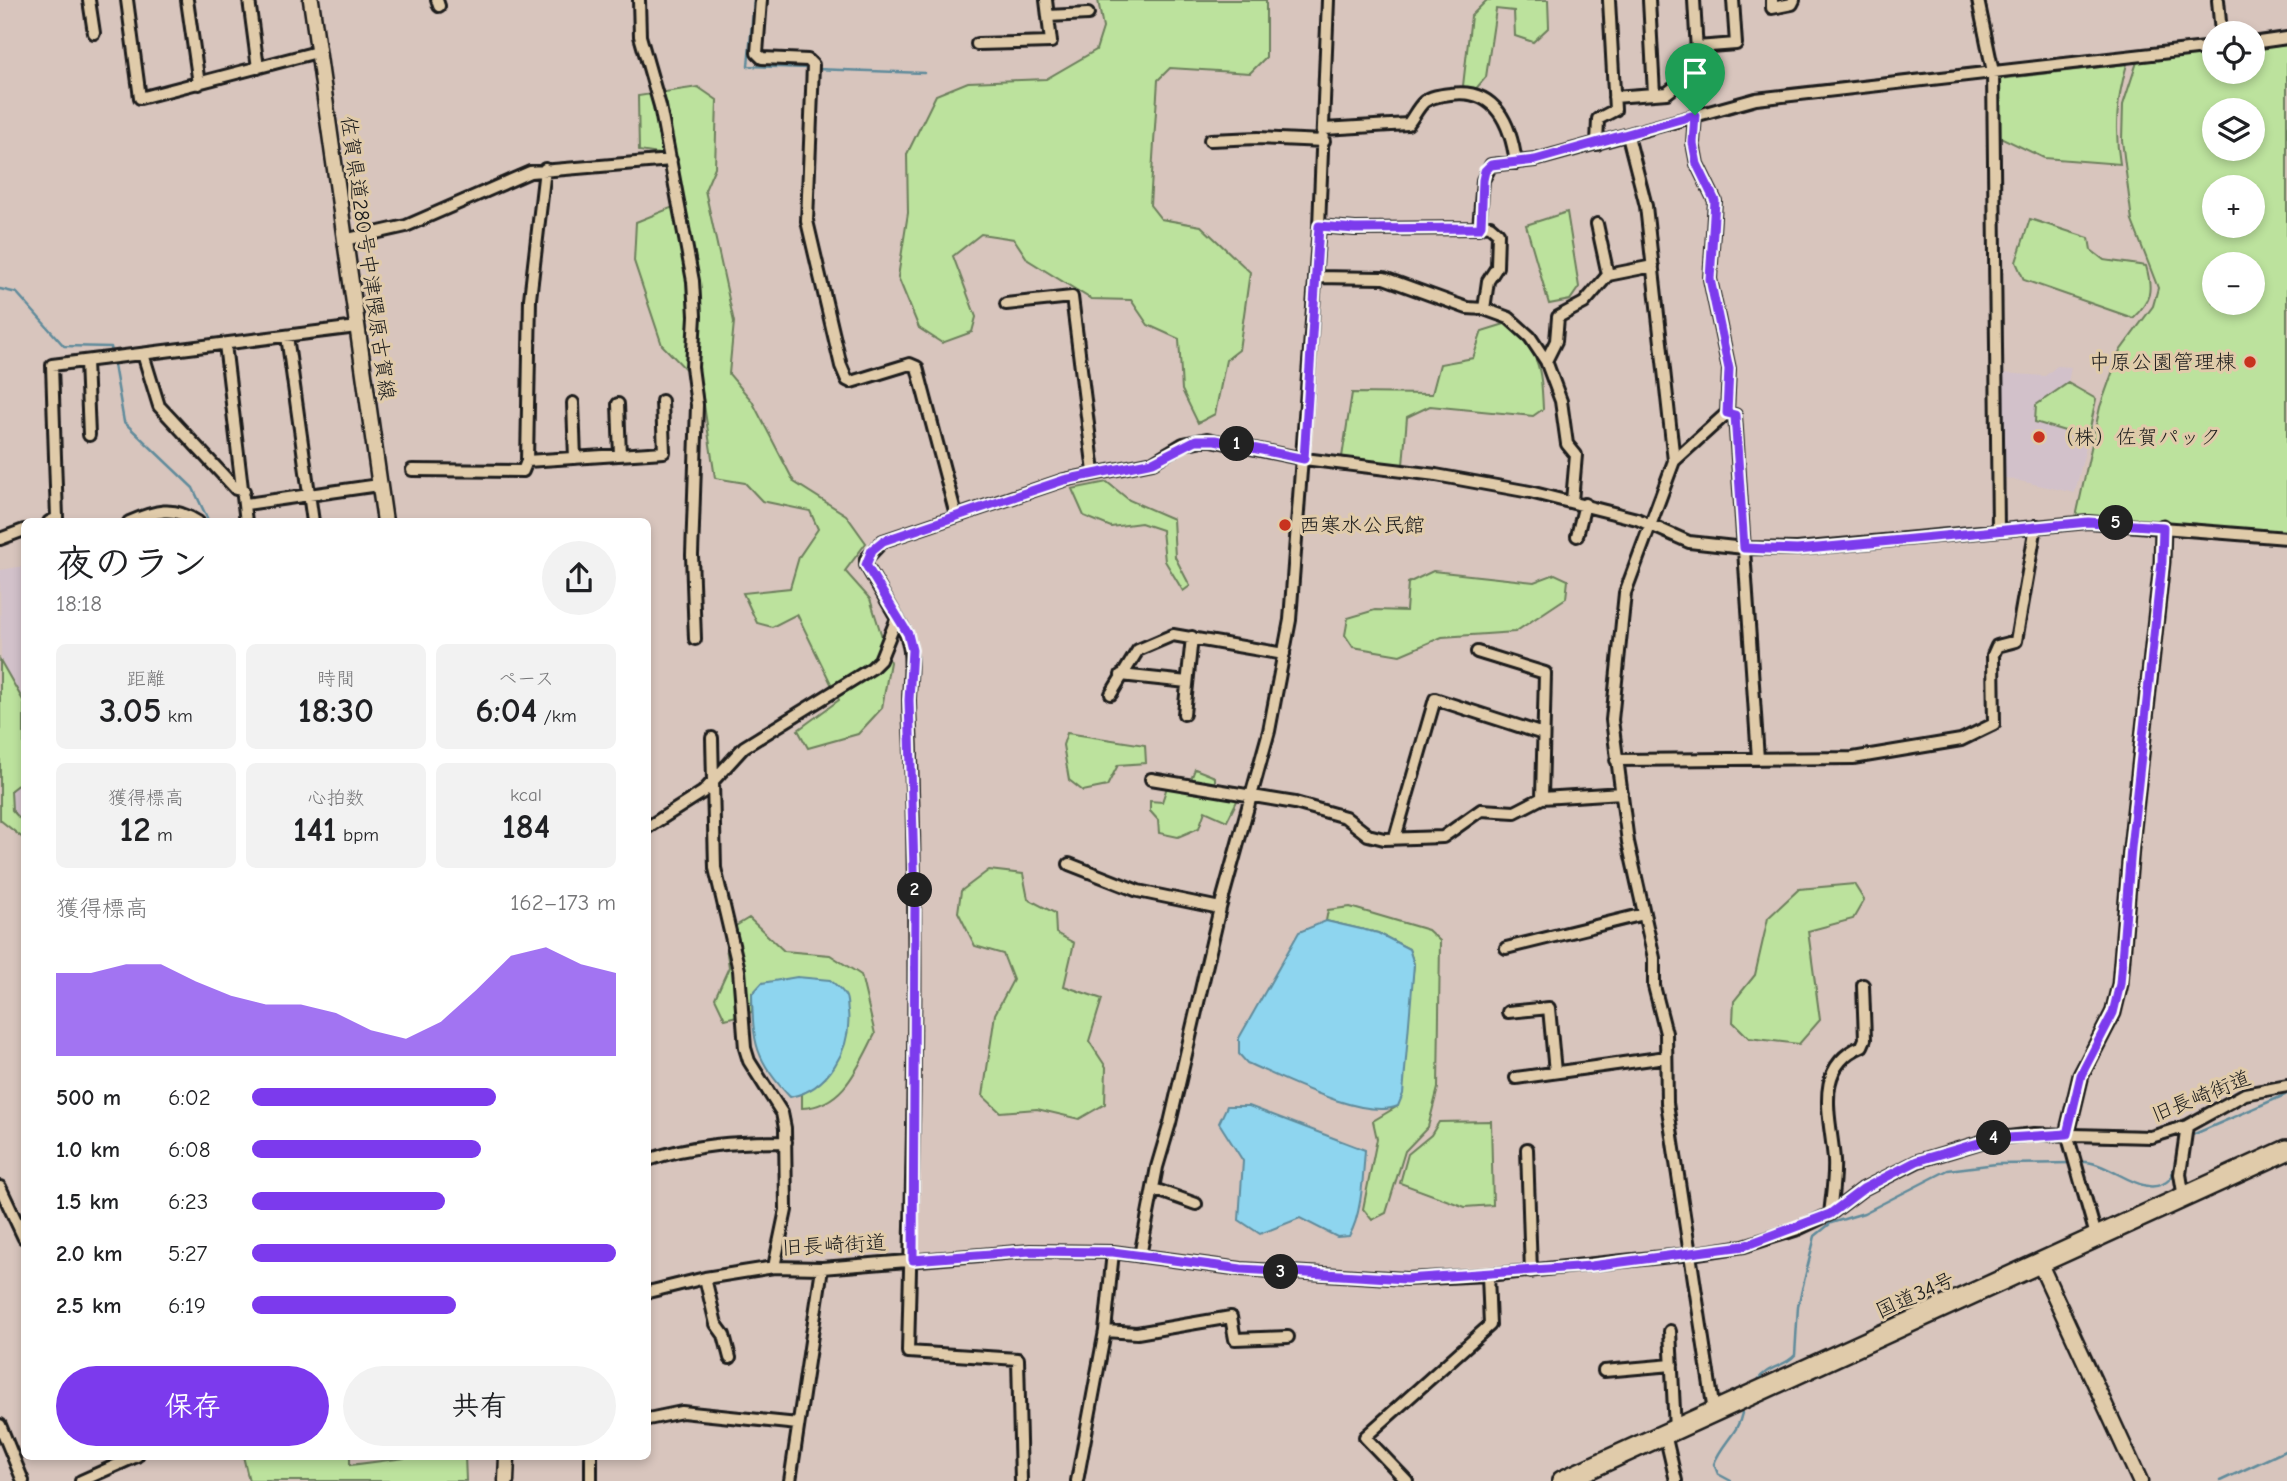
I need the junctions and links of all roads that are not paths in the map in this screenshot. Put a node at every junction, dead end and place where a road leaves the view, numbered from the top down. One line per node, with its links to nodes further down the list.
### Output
1 (89, 0): 21 (street)
2 (127, 0): 30 (street)
3 (187, 0): 30 (street)
4 (249, 0): 28 (street)
5 (311, 0): 27 (street, 佐賀県道280号中津隈原古賀線)
6 (639, 0): 39 (street)
7 (761, 0): 75 (street)
8 (1046, 0): 19 (street)
9 (1328, 0): 34 (street)
10 (1609, 0): 32 (street)
11 (1649, 0): 31 (street)
12 (1694, 0): 25 (street)
13 (1733, 0): 25 (street)
14 (1772, 0): 15 (street)
15 (1794, 0)
16 (1978, 0): 29 (street)
17 (2217, 0): 20 (street)
18 (1088, 14): 19 (street)
19 (1048, 16): 24 (street)
20 (2220, 21)
21 (94, 33)
22 (2287, 38): 23 (street)
23 (2265, 41)
24 (977, 44)
25 (1697, 47): 31 (street)
26 (2202, 48): 29 (street)
27 (317, 52): 28 (street); 45 (street, 佐賀県道280号中津隈原古賀線)
28 (258, 68): 30 (street)
29 (1993, 72): 33 (street); 85 (street)
30 (199, 84)
31 (1654, 94): 32 (street)
32 (1614, 97): 38 (street)
33 (1695, 115): 35 (street); 60 (street)
34 (1324, 129): 37 (street); 40 (street)
35 (1628, 136): 38 (street); 46 (street)
36 (1210, 140): 37 (street)
37 (1324, 141): 44 (street)
38 (1597, 144): 40 (street)
39 (671, 160): 41 (street); 93 (street)
40 (1516, 163): 43 (street)
41 (545, 169): 45 (street); 65 (street)
42 (1597, 224): 47 (street)
43 (1481, 225): 44 (street); 50 (street)
44 (1319, 226): 48 (street)
45 (344, 240): 51 (street, 佐賀県道280号中津隈原古賀線)
46 (1653, 266): 47 (street); 66 (street)
47 (1608, 275): 55 (street)
48 (1315, 277): 50 (street); 64 (street)
49 (1006, 304): 68 (street)
50 (1484, 310): 55 (street)
51 (356, 327): 52 (street); 69 (street, 佐賀県道280号中津隈原古賀線)
52 (287, 336): 53 (street); 71 (street)
53 (225, 344): 54 (street); 70 (street)
54 (142, 354): 56 (street); 70 (street)
55 (1545, 360): 72 (street)
56 (86, 361): 61 (street); 76 (street)
57 (662, 401): 62 (street)
58 (573, 403): 63 (street)
59 (618, 404): 62 (street)
60 (1727, 413): 66 (street); 90 (street)
61 (89, 435)
62 (620, 455): 63 (street)
63 (575, 458): 65 (street)
64 (1304, 459): 68 (street); 72 (street); 95 (street)
65 (527, 461): 67 (street)
66 (1674, 461): 83 (street)
67 (412, 470)
68 (1094, 472): 75 (street)
69 (380, 485): 71 (street); 81 (street, 佐賀県道280号中津隈原古賀線)
70 (244, 491): 73 (street)
71 (309, 495): 73 (street); 80 (street)
72 (1572, 501): 74 (street)
73 (246, 504): 79 (street)
74 (1585, 505): 83 (street); 87 (street)
75 (956, 515): 91 (street)
76 (55, 518)
77 (139, 518): 78 (street)
78 (190, 518)
79 (246, 518)
80 (312, 518)
81 (384, 518)
82 (2036, 526): 84 (street); 85 (street); 102 (street)
83 (1650, 527): 90 (street); 103 (street)
84 (2163, 527): 88 (street); 122 (street)
85 (1998, 529): 90 (street)
86 (21, 531): 89 (street)
87 (1577, 536)
88 (2287, 538)
89 (0, 539)
90 (1744, 548): 102 (street)
91 (897, 618): 105 (street); 137 (street)
92 (1192, 638): 95 (street); 96 (street); 97 (street)
93 (695, 639)
94 (1478, 652): 100 (street)
95 (1284, 654): 107 (street)
96 (1121, 675): 97 (street); 98 (street)
97 (1187, 682): 99 (street)
98 (1111, 694)
99 (1184, 714)
100 (1543, 734): 108 (street); 110 (street)
101 (712, 738): 105 (street)
102 (1758, 759): 103 (street)
103 (1616, 760): 106 (street)
104 (1151, 779): 107 (street)
105 (713, 780): 109 (street); 123 (street)
106 (1622, 793): 108 (street); 113 (street)
107 (1252, 796): 110 (street); 112 (street)
108 (1542, 798): 110 (street)
109 (651, 825)
110 (1395, 838)
111 (1069, 864): 112 (street)
112 (1220, 908): 128 (street)
113 (1644, 914): 114 (street); 117 (street)
114 (1506, 948)
115 (1863, 985): 131 (street)
116 (1508, 1013): 118 (street)
117 (1666, 1057): 118 (street); 135 (street)
118 (1555, 1072): 119 (street)
119 (1516, 1078)
120 (2287, 1086): 121 (street, 旧長崎街道)
121 (2187, 1126): 122 (street, 旧長崎街道); 129 (street)
122 (2067, 1134): 131 (street, 旧長崎街道); 133 (street)
123 (786, 1142): 126 (street); 139 (street)
124 (1527, 1149): 141 (street)
125 (2287, 1150): 129 (highway, 国道34号)
126 (651, 1159)
127 (0, 1187): 132 (street)
128 (1154, 1189): 130 (street); 136 (street)
129 (2184, 1198): 133 (highway, 国道34号)
130 (1196, 1204)
131 (1830, 1214): 135 (street, 旧長崎街道)
132 (21, 1232)
133 (2097, 1239): 138 (highway, 国道34号)
134 (1113, 1252): 136 (street, 旧長崎街道); 137 (street, 旧長崎街道); 145 (street)
135 (1691, 1254): 141 (street, 旧長崎街道); 151 (street)
136 (1140, 1256): 142 (street, 旧長崎街道)
137 (913, 1260): 140 (street, 旧長崎街道); 164 (street)
138 (2040, 1264): 151 (highway, 国道34号); 169 (street)
139 (775, 1267): 140 (street, 旧長崎街道); 143 (street, 旧長崎街道)
140 (822, 1268): 153 (street)
141 (1531, 1272): 142 (street, 旧長崎街道)
142 (1488, 1275): 166 (street)
143 (705, 1278): 144 (street, 旧長崎街道); 148 (street)
144 (651, 1291)
145 (1105, 1331): 147 (street); 165 (street)
146 (1670, 1331): 149 (street)
147 (1288, 1337)
148 (730, 1358)
149 (1672, 1365): 150 (street); 155 (street)
150 (1604, 1371)
151 (1714, 1412): 155 (highway, 国道34号)
152 (651, 1418): 153 (street)
153 (799, 1424): 163 (street)
154 (0, 1425): 159 (street)
155 (1670, 1432): 167 (highway, 国道34号); 168 (street)
156 (125, 1460): 160 (street)
157 (507, 1460): 161 (street)
158 (591, 1460): 162 (street)
159 (23, 1481)
160 (81, 1481)
161 (506, 1481)
162 (591, 1481)
163 (790, 1481)
164 (1021, 1481)
165 (1077, 1481)
166 (1407, 1481)
167 (1562, 1481)
168 (1676, 1481)
169 (2140, 1481)

